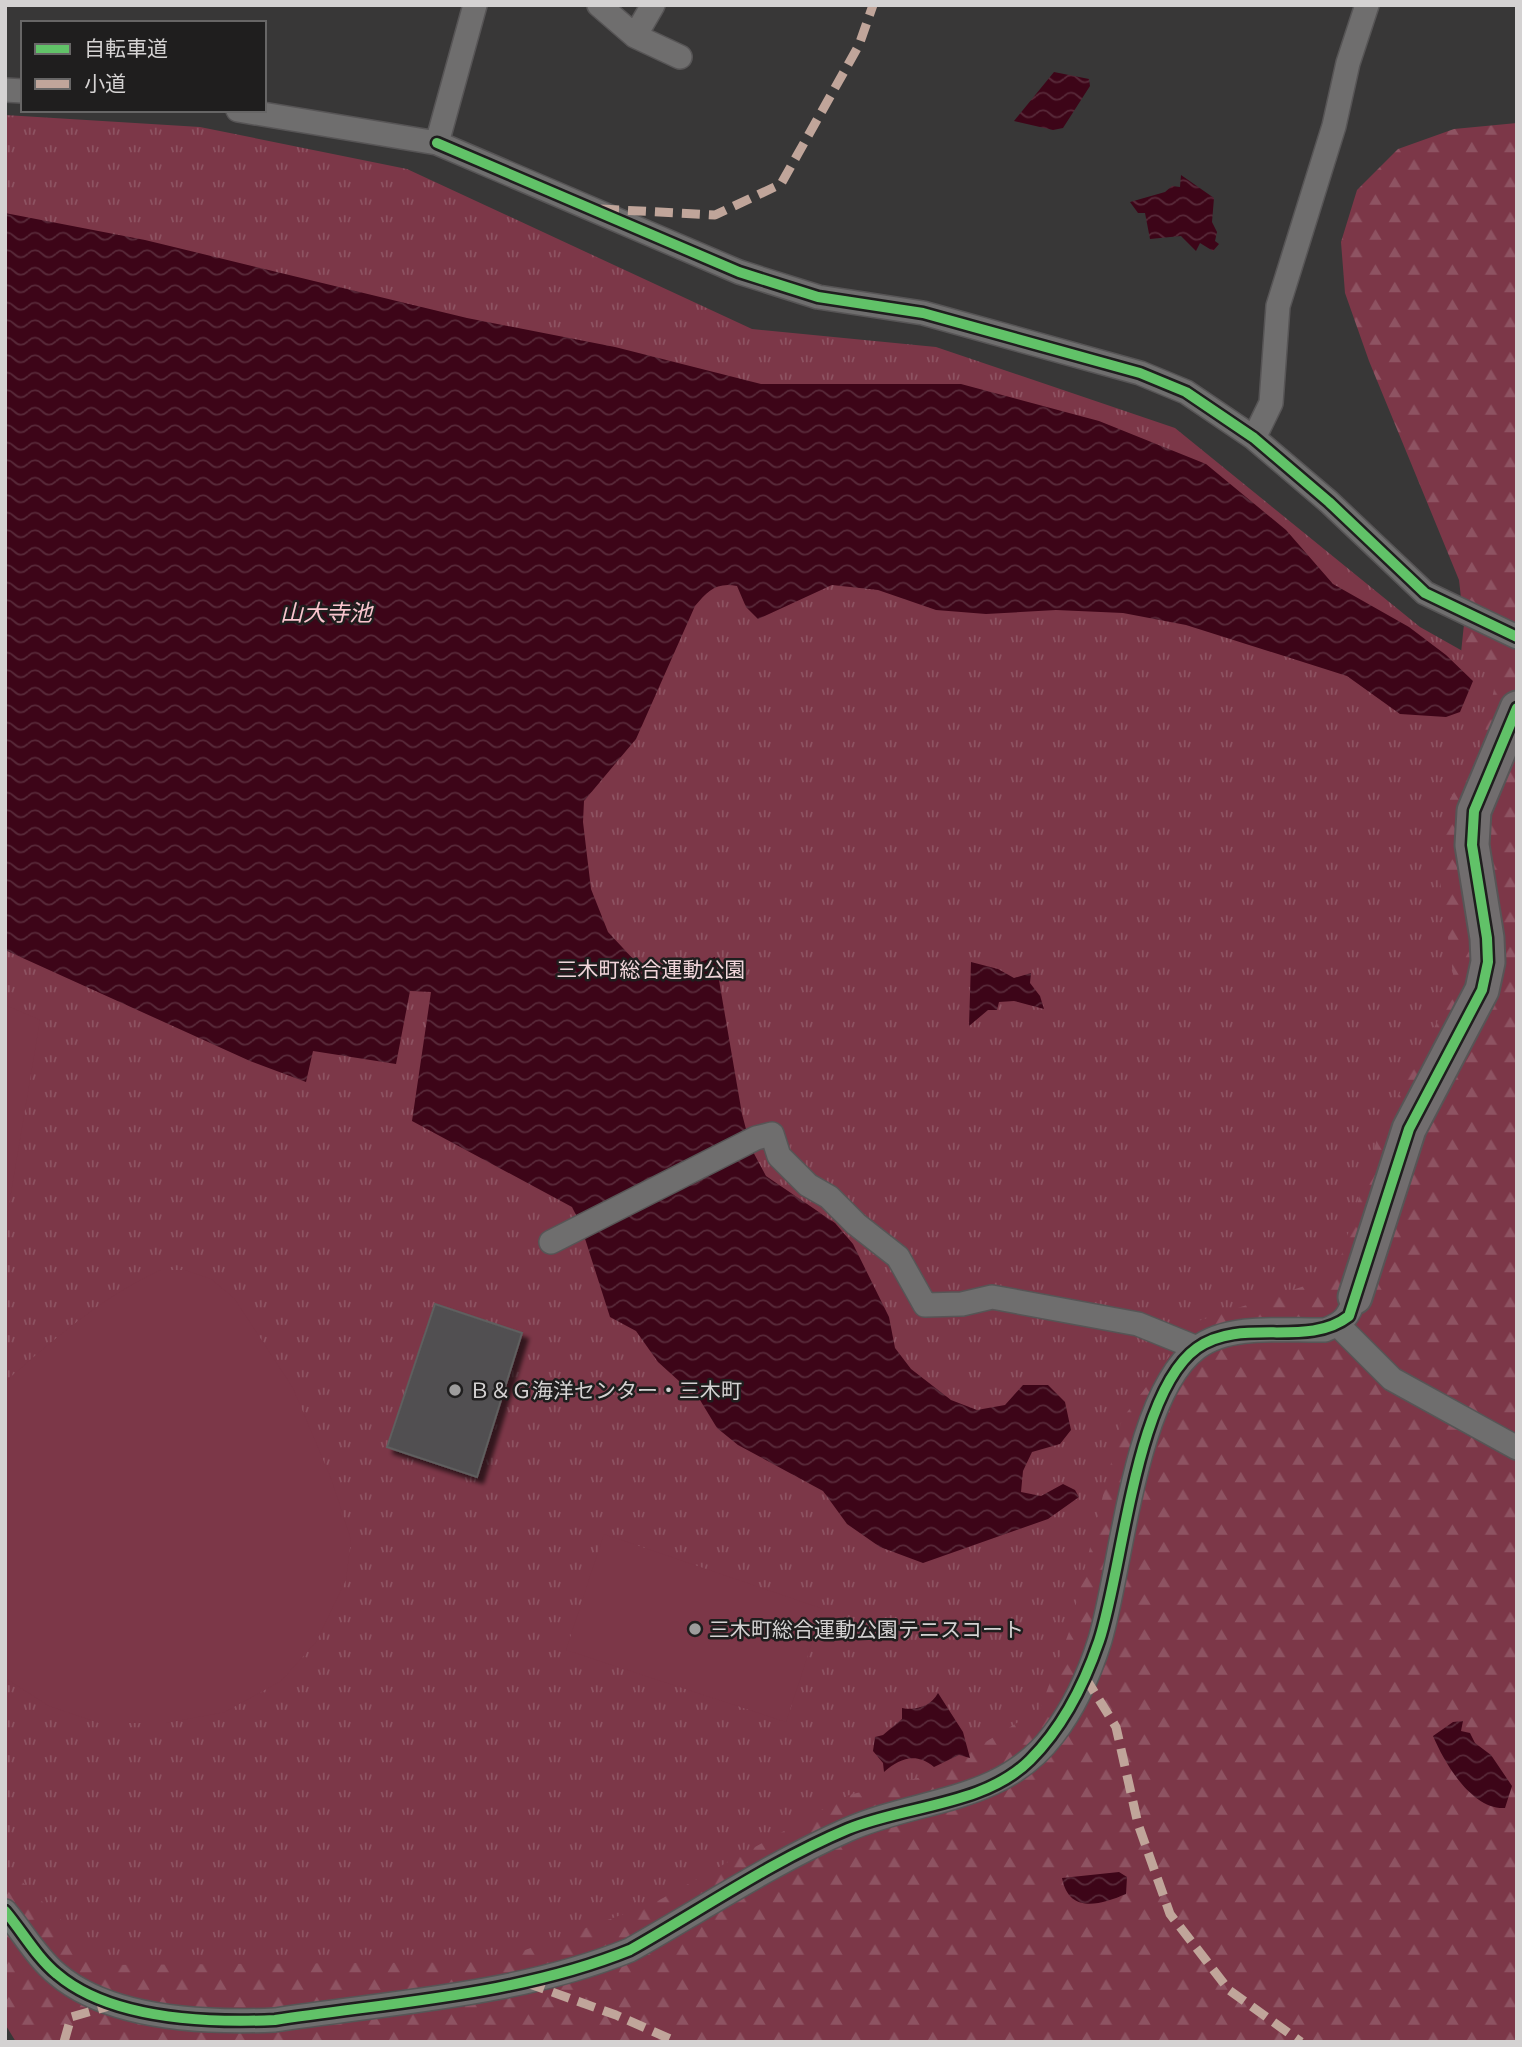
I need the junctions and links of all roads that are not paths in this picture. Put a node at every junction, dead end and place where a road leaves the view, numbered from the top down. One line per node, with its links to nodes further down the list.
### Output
1 (475, 5): 8 (street)
2 (598, 5): 5 (street)
3 (653, 5): 5 (street)
4 (1367, 5): 9 (street)
5 (635, 36): 6 (street)
6 (680, 57)
7 (250, 112): 8 (street)
8 (438, 143): 9 (street)
9 (1254, 438): 10 (street)
10 (1517, 637)
11 (1517, 708): 13 (street)
12 (551, 1242): 14 (street)
13 (1347, 1311): 14 (street); 15 (street)
14 (1197, 1348): 16 (street)
15 (1517, 1448)
16 (5, 1911)

